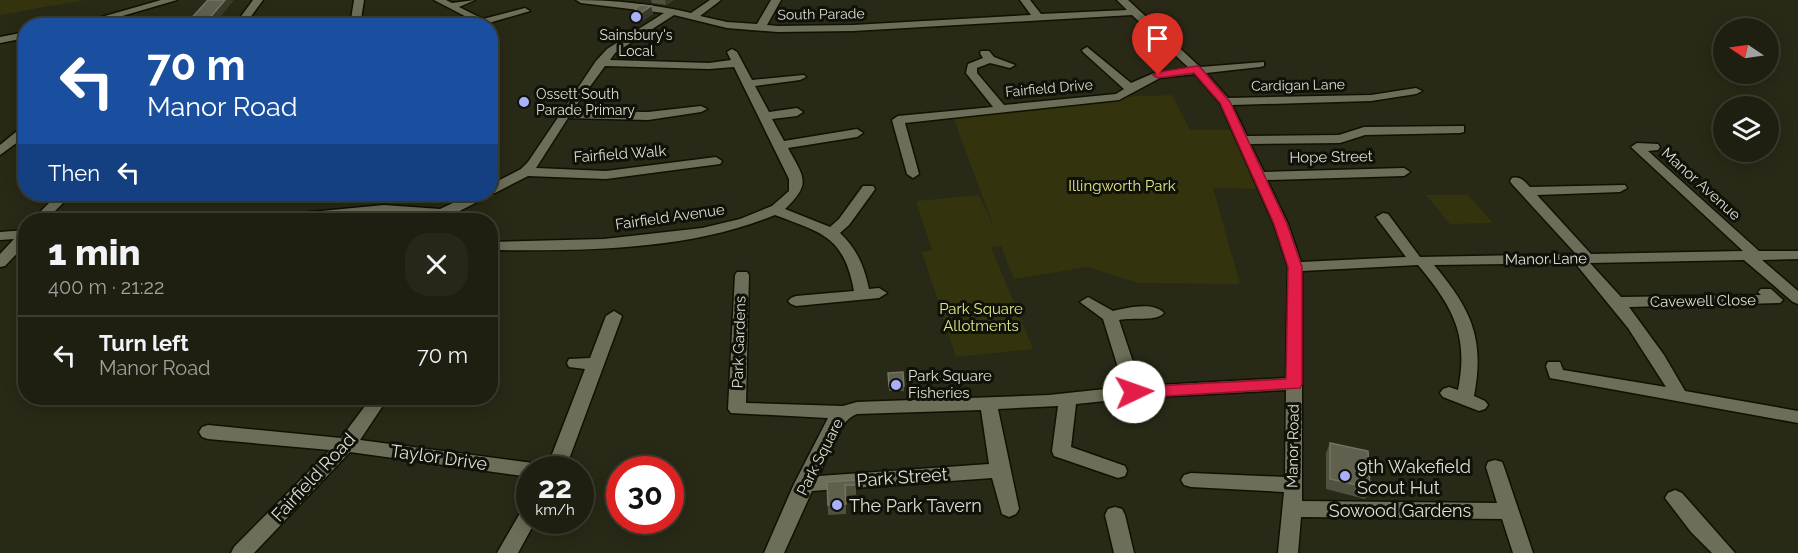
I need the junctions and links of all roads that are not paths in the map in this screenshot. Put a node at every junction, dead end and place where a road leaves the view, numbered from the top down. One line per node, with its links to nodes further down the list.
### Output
1 (172, 0): 17 (street)
2 (258, 0): 18 (street)
3 (359, 0): 19 (street)
4 (440, 0): 11 (street)
5 (470, 0): 11 (street)
6 (581, 0): 13 (street, South Parade)
7 (716, 0): 16 (street)
8 (776, 0): 22 (street)
9 (1025, 0): 15 (street)
10 (1122, 0): 14 (street, Manor Road)
11 (451, 6): 20 (street)
12 (525, 11): 21 (street)
13 (672, 12): 16 (street, South Parade); 26 (street)
14 (1135, 12): 15 (street, South Parade); 29 (street, Manor Road)
15 (1038, 16): 22 (street, South Parade)
16 (692, 17): 22 (street, South Parade)
17 (105, 18)
18 (245, 18)
19 (356, 18)
20 (474, 18)
21 (498, 18)
22 (760, 28)
23 (18, 37): 24 (street)
24 (0, 40)
25 (1074, 48): 32 (street)
26 (600, 63): 31 (street); 38 (street)
27 (1260, 64): 29 (street, Fairfield Drive)
28 (1010, 65): 35 (street)
29 (1197, 69): 32 (street, Fairfield Drive); 34 (street, Manor Road)
30 (800, 77): 31 (street)
31 (747, 84): 39 (street, Fairfield Avenue)
32 (1131, 89): 35 (street, Fairfield Drive)
33 (1416, 91): 34 (street, Cardigan Lane)
34 (1225, 102): 43 (street, Manor Road)
35 (1000, 108): 50 (street, Fairfield Drive)
36 (702, 109): 38 (street)
37 (797, 112): 39 (street)
38 (564, 114): 48 (street)
39 (766, 116): 44 (street, Fairfield Avenue)
40 (1460, 129): 43 (street)
41 (857, 133): 44 (street)
42 (18, 136): 46 (street)
43 (1244, 140): 51 (street, Manor Road)
44 (782, 145): 59 (street, Fairfield Avenue)
45 (1654, 147): 70 (street, Manor Avenue)
46 (0, 151)
47 (716, 161): 48 (street, Fairfield Walk)
48 (525, 172): 53 (street)
49 (1404, 172): 51 (street, Hope Street)
50 (913, 174)
51 (1259, 176): 75 (street, Manor Road)
52 (1595, 178): 54 (street)
53 (498, 186)
54 (1605, 188): 55 (street); 72 (street)
55 (1620, 188)
56 (868, 189): 65 (street)
57 (58, 201): 60 (street)
58 (469, 201): 63 (street)
59 (774, 210): 65 (street); 69 (street, Fairfield Avenue)
60 (46, 213)
61 (342, 213): 62 (street)
62 (411, 213)
63 (446, 213)
64 (1383, 216): 73 (street)
65 (832, 232): 79 (street)
66 (18, 235): 67 (street)
67 (0, 236)
68 (18, 243): 74 (street)
69 (498, 246)
70 (1751, 255): 71 (street, Manor Lane); 72 (street, Manor Lane); 80 (street)
71 (1798, 255)
72 (1583, 259): 73 (street, Manor Lane); 83 (street)
73 (1419, 261): 75 (street, Manor Lane); 94 (street)
74 (0, 263)
75 (1295, 267): 90 (street, Manor Road)
76 (741, 275): 97 (street, Park Gardens)
77 (1766, 292): 83 (street, Cavewell Close)
78 (879, 293): 79 (street)
79 (862, 295): 81 (street)
80 (1798, 299)
81 (796, 301)
82 (1088, 302): 86 (street)
83 (1619, 302): 92 (street)
84 (1156, 313): 86 (street)
85 (614, 316): 88 (street)
86 (1110, 317): 91 (street)
87 (575, 363): 88 (street)
88 (596, 364): 101 (street)
89 (1554, 366): 92 (street)
90 (1294, 384): 91 (street, Park Square); 108 (street, Manor Road)
91 (1134, 392): 93 (street, Park Square)
92 (1679, 396): 98 (street)
93 (1068, 399): 95 (street, Park Square); 105 (street)
94 (1464, 399)
95 (988, 402): 97 (street, Park Square); 104 (street)
96 (376, 405): 100 (street, Fairfield Road)
97 (843, 412): 107 (street, Park Square)
98 (1798, 417)
99 (208, 432): 100 (street, Taylor Drive)
100 (346, 445): 103 (street, Taylor Drive); 115 (street, Fairfield Road)
101 (560, 456)
102 (1495, 467): 112 (street)
103 (516, 468)
104 (1000, 470): 107 (street, Park Street); 110 (street)
105 (1118, 471)
106 (1191, 480): 108 (street)
107 (804, 484): 117 (street, Park Square)
108 (1294, 484): 111 (street, Manor Road)
109 (1675, 498): 121 (street)
110 (1009, 509)
111 (1292, 509): 112 (street, Sowood Gardens); 119 (street, Manor Road)
112 (1508, 511): 120 (street)
113 (1115, 515): 118 (street)
114 (518, 534): 116 (street)
115 (241, 553)
116 (507, 553)
117 (774, 553)
118 (1124, 553)
119 (1288, 553)
120 (1523, 553)
121 (1725, 553)

